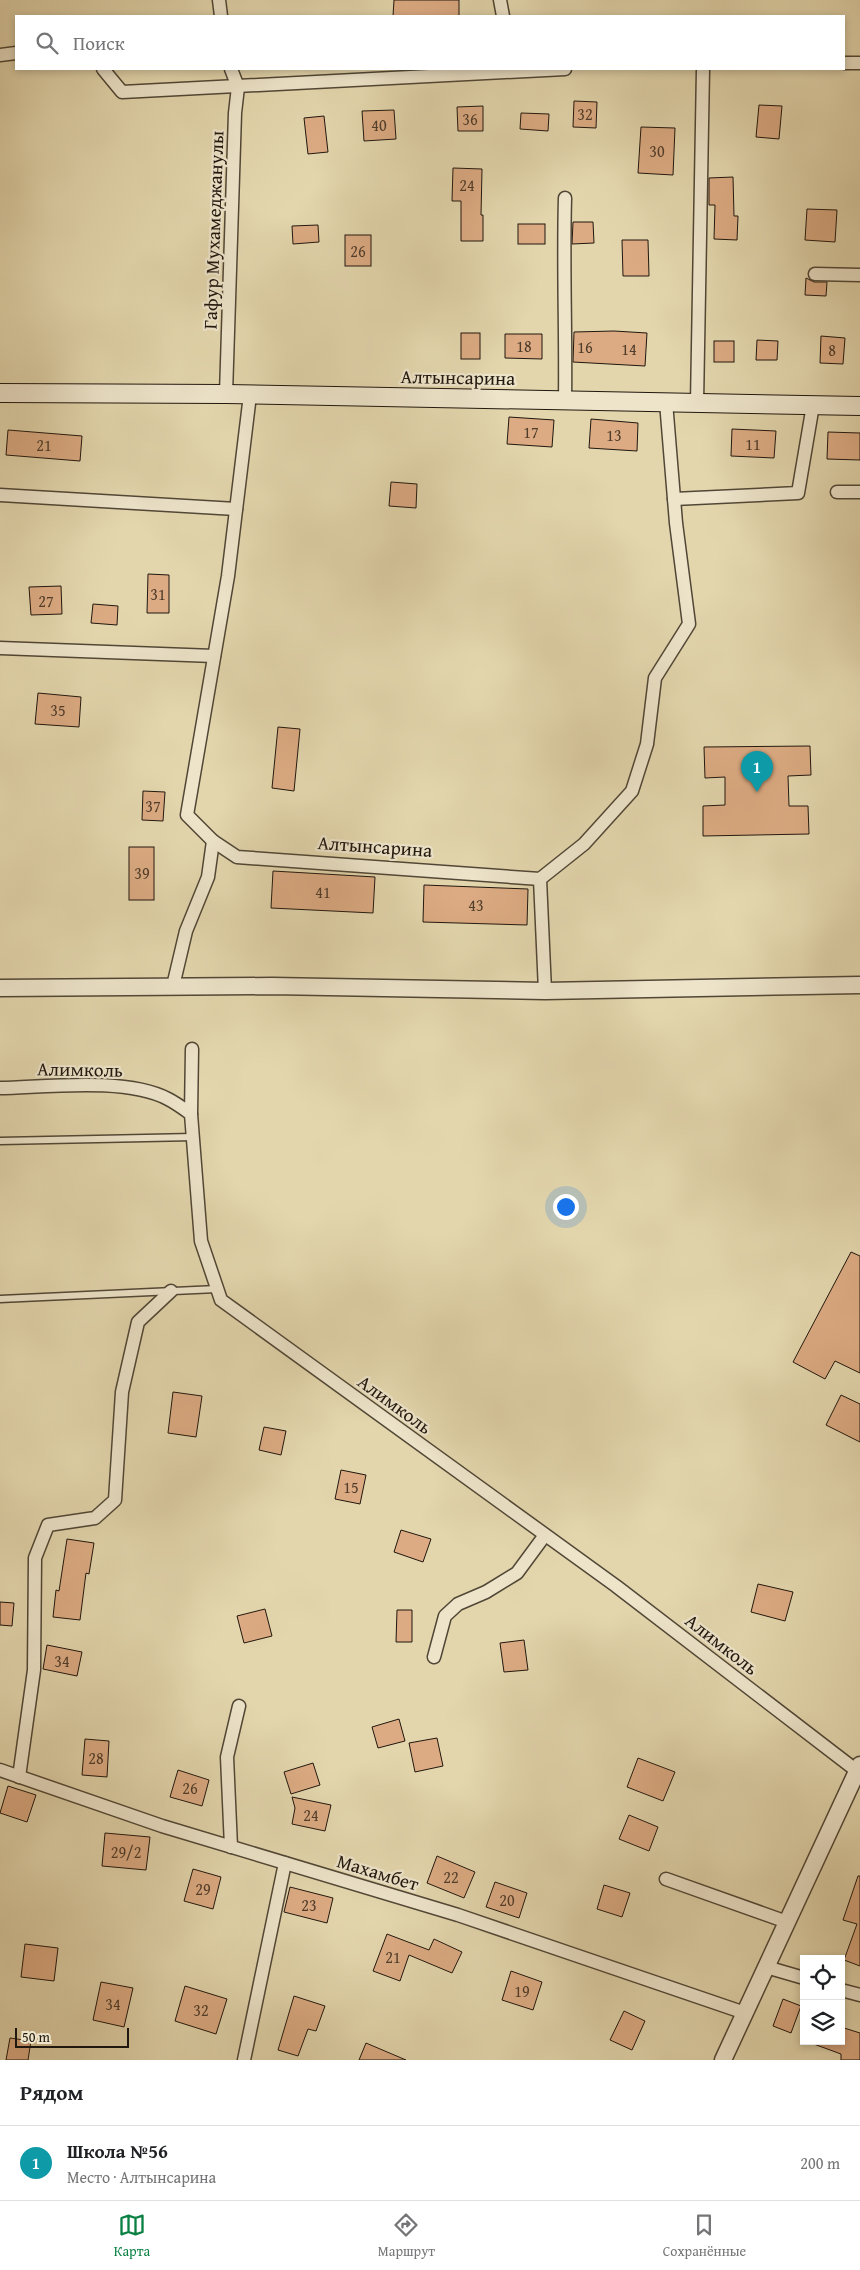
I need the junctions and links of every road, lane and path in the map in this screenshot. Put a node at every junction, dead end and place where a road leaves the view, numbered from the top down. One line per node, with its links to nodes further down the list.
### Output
1 (218, 0): 3 (street)
2 (500, 0): 4 (street)
3 (222, 15)
4 (503, 15)
5 (15, 53): 6 (street)
6 (0, 55)
7 (845, 63): 8 (street)
8 (860, 63)
9 (104, 70): 13 (street)
10 (231, 70): 13 (street, Гафур Мухамеджанулы)
11 (510, 70): 13 (street)
12 (703, 70): 22 (street)
13 (238, 88): 18 (street, Гафур Мухамеджанулы)
14 (565, 198): 20 (street)
15 (815, 274): 16 (street)
16 (860, 275)
17 (0, 393): 18 (main road, Алтынсарина)
18 (226, 394): 19 (main road, Алтынсарина)
19 (250, 394): 20 (main road, Алтынсарина); 29 (street, Алтынсарина)
20 (565, 400): 21 (main road, Алтынсарина)
21 (666, 402): 22 (main road, Алтынсарина); 28 (street)
22 (697, 403): 23 (main road, Алтынсарина)
23 (813, 405): 24 (main road, Алтынсарина); 28 (street)
24 (860, 406)
25 (837, 492): 26 (street)
26 (860, 492)
27 (0, 495): 29 (street)
28 (674, 499): 33 (street)
29 (236, 509): 31 (street, Алтынсарина)
30 (0, 648): 31 (street)
31 (214, 656): 32 (street, Алтынсарина)
32 (213, 841): 33 (street, Алтынсарина); 35 (street)
33 (540, 879): 37 (street)
34 (860, 985): 37 (street)
35 (173, 986): 36 (street); 37 (street)
36 (0, 988)
37 (545, 991)
38 (192, 1049): 40 (street)
39 (0, 1088): 40 (street, Алимколь)
40 (191, 1114): 41 (street, Алимколь)
41 (194, 1136): 42 (lane); 43 (street, Алимколь)
42 (0, 1141)
43 (217, 1288): 44 (lane); 46 (street, Алимколь)
44 (170, 1290): 45 (lane); 51 (street)
45 (0, 1299)
46 (545, 1535): 47 (street); 49 (street, Алимколь)
47 (434, 1657)
48 (240, 1706): 52 (street)
49 (859, 1768): 55 (street)
50 (0, 1770): 51 (street, Махамбет)
51 (19, 1777): 52 (street, Махамбет)
52 (231, 1847): 53 (street, Махамбет)
53 (285, 1863): 60 (street, Махамбет); 61 (street)
54 (666, 1879): 55 (street)
55 (787, 1922): 56 (street)
56 (766, 1967): 57 (street); 60 (street)
57 (800, 1977)
58 (845, 1991): 59 (street)
59 (860, 1995)
60 (745, 2013): 62 (street)
61 (244, 2060)
62 (723, 2060)

